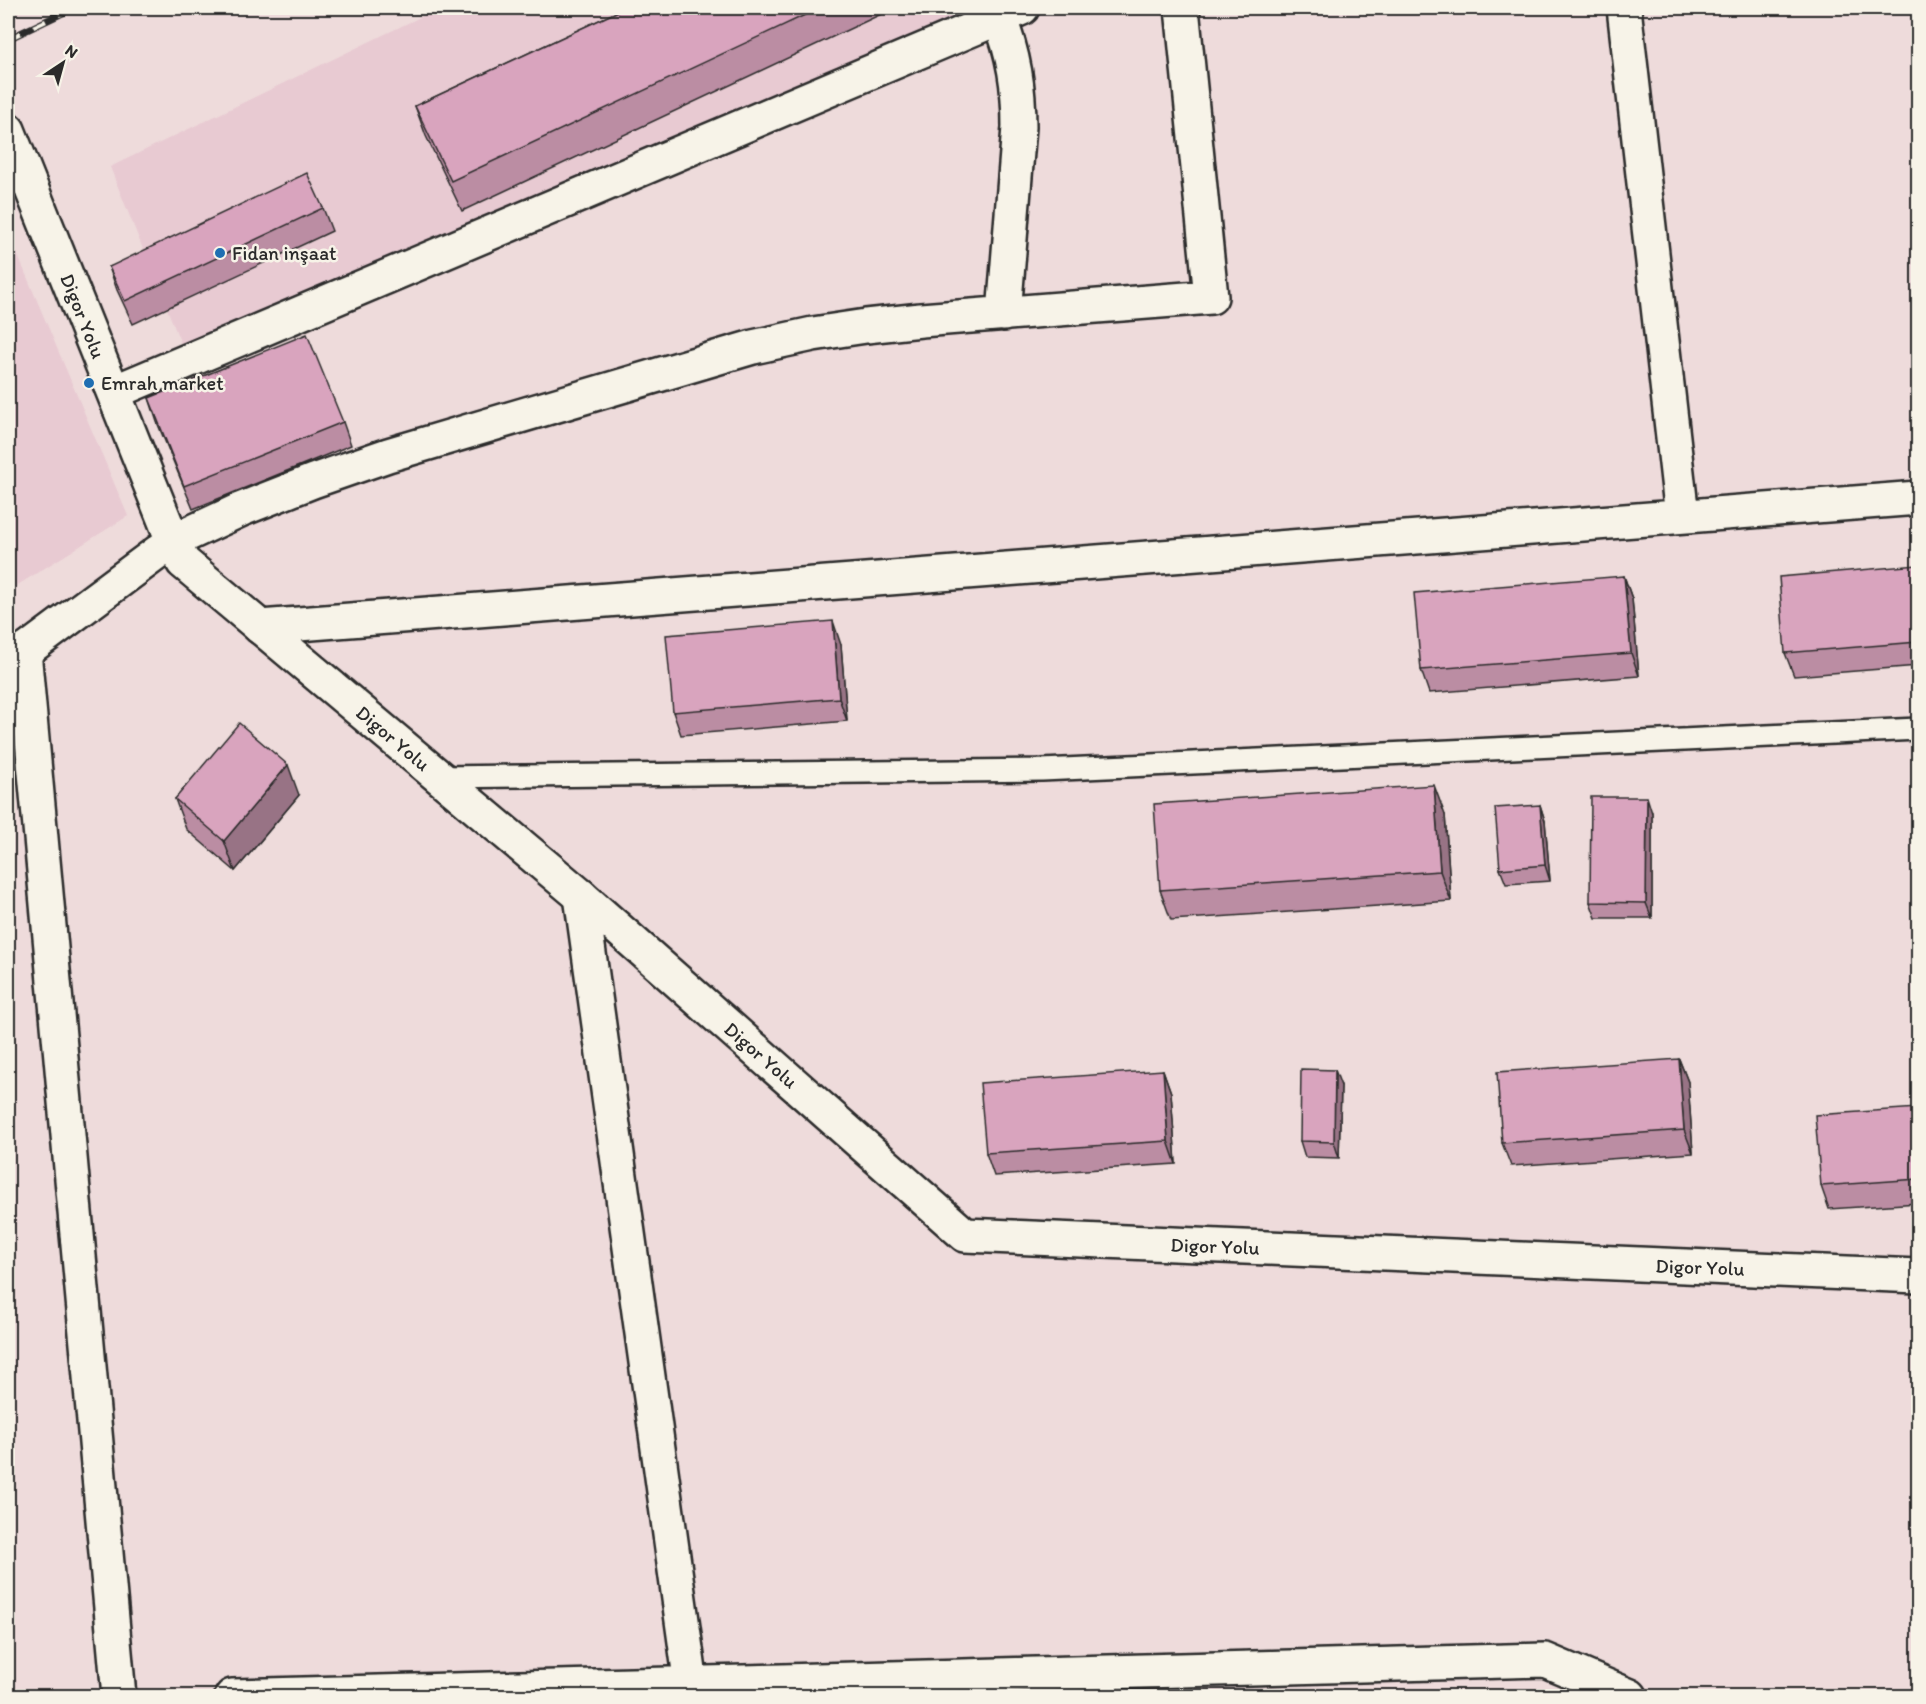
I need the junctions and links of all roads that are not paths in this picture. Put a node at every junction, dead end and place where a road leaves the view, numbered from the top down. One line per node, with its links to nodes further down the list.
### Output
1 (1182, 8): 5 (street)
2 (1624, 8): 8 (street)
3 (1011, 12): 5 (street); 6 (street)
4 (8, 130): 6 (street, Digor Yolu)
5 (1004, 314): 9 (street)
6 (114, 392): 9 (street, Digor Yolu)
7 (1918, 498): 8 (street)
8 (1682, 516): 10 (street)
9 (173, 541): 10 (street, Digor Yolu); 11 (street)
10 (260, 627): 13 (street, Digor Yolu)
11 (16, 657): 19 (street)
12 (1918, 729): 13 (lane)
13 (439, 777): 14 (street, Digor Yolu)
14 (581, 896): 15 (street, Digor Yolu); 16 (street)
15 (1918, 1276)
16 (691, 1685): 17 (street); 21 (street)
17 (563, 1693): 18 (street)
18 (314, 1695): 20 (street)
19 (119, 1696)
20 (232, 1696)
21 (1630, 1696)

